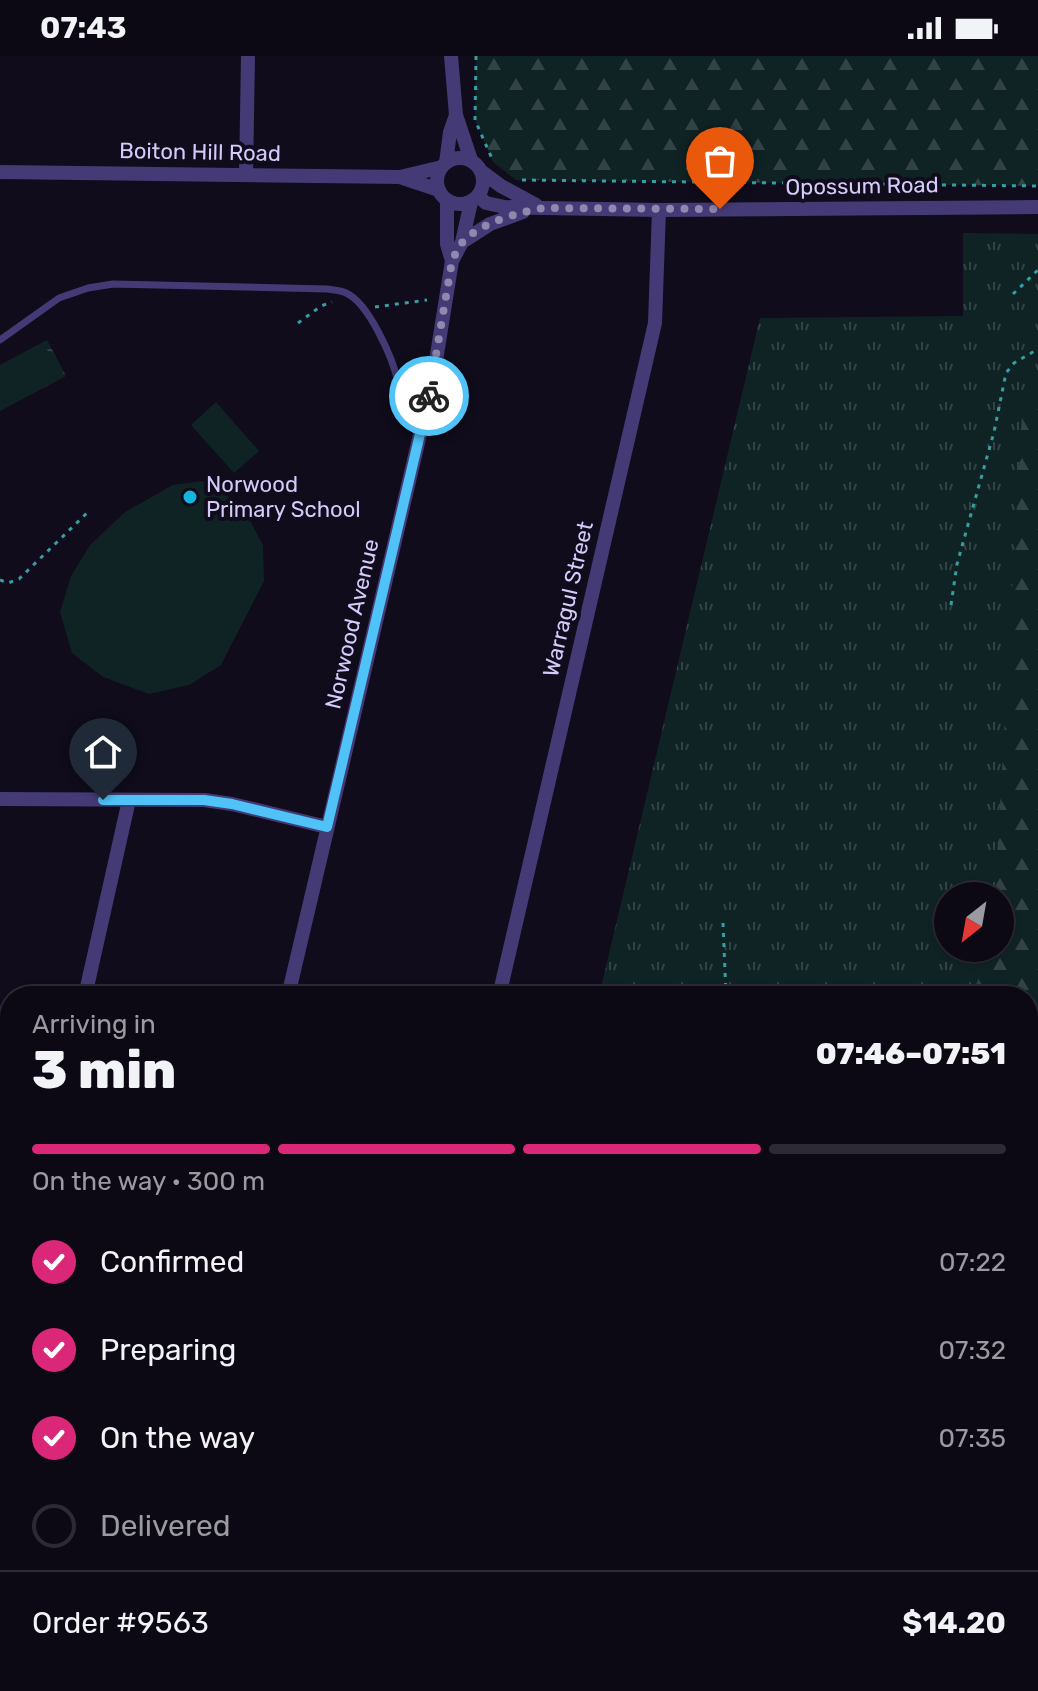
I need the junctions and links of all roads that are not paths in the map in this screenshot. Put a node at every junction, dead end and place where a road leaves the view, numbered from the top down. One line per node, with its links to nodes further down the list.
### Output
1 (248, 56): 7 (street)
2 (451, 56): 3 (street)
3 (456, 115): 4 (street); 5 (street)
4 (482, 164): 5 (street); 10 (street); 12 (street, Opossum Road)
5 (444, 165): 8 (street, Boiton Hill Road); 9 (street)
6 (0, 172): 7 (street, Boiton Hill Road)
7 (246, 175): 8 (street, Boiton Hill Road)
8 (400, 177): 9 (street, Boiton Hill Road)
9 (443, 195): 10 (street); 15 (street, Norwood Avenue)
10 (474, 199): 12 (street, Opossum Road); 14 (street, Norwood Avenue)
11 (1038, 207): 13 (street, Opossum Road)
12 (543, 208): 13 (street, Opossum Road); 14 (street)
13 (659, 210): 23 (street, Warragul Street)
14 (462, 242): 15 (street, Norwood Avenue)
15 (452, 261): 20 (street, Norwood Avenue)
16 (0, 340): 17 (lane)
17 (398, 382)
18 (0, 799): 19 (street)
19 (129, 800): 20 (street); 21 (street)
20 (327, 827): 22 (street, Norwood Avenue)
21 (87, 986)
22 (290, 986)
23 (501, 986)

